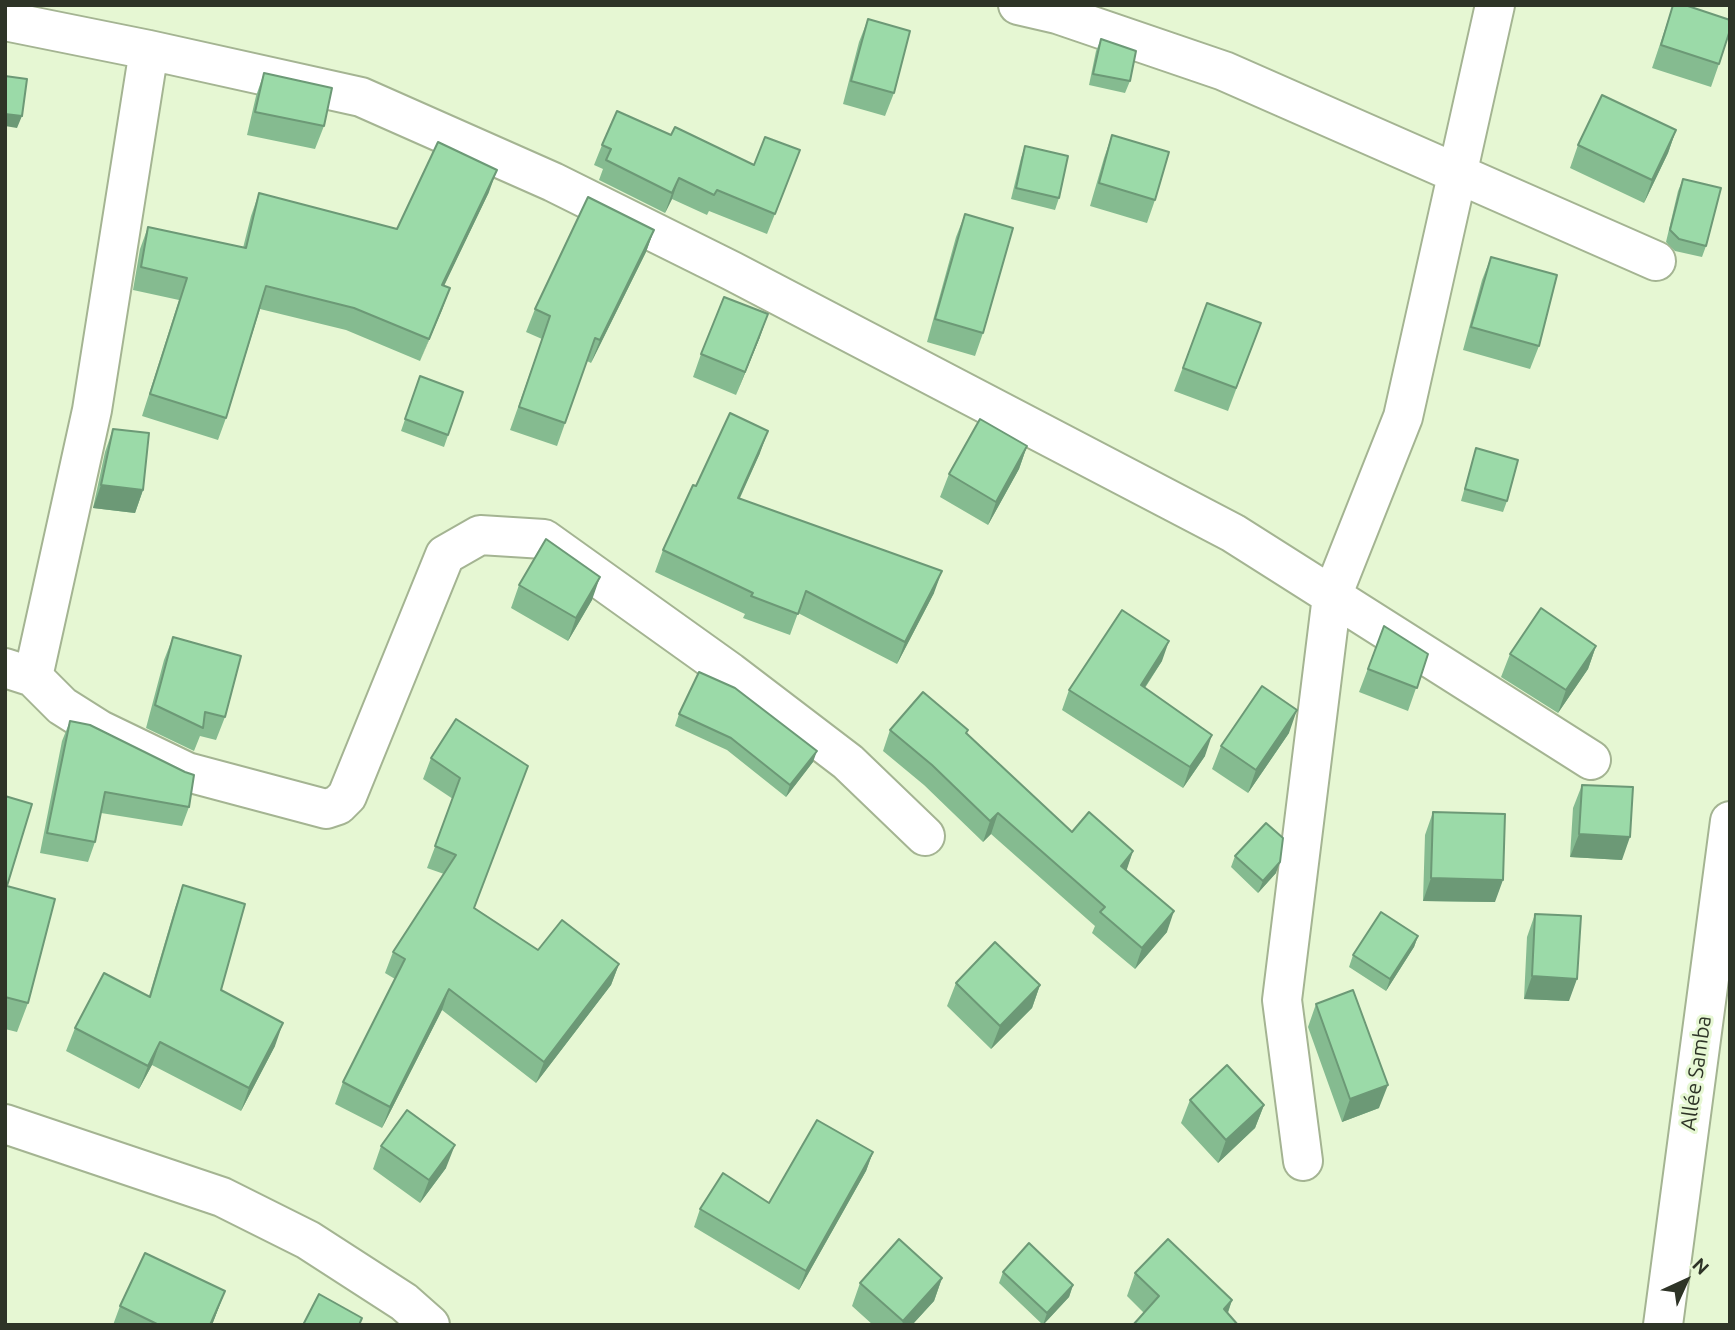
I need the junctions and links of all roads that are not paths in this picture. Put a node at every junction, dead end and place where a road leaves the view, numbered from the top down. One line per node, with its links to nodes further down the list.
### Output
1 (1018, 5): 5 (street)
2 (1495, 5): 5 (street)
3 (5, 21): 4 (street)
4 (149, 50): 7 (street); 8 (street)
5 (1457, 174): 6 (street); 7 (street)
6 (1656, 261)
7 (1332, 596): 9 (street); 13 (street)
8 (19, 673): 11 (street)
9 (1591, 760)
10 (1730, 821): 15 (street, Allée Samba)
11 (925, 836)
12 (5, 1124): 14 (street)
13 (1303, 1161)
14 (430, 1325)
15 (1663, 1325)

